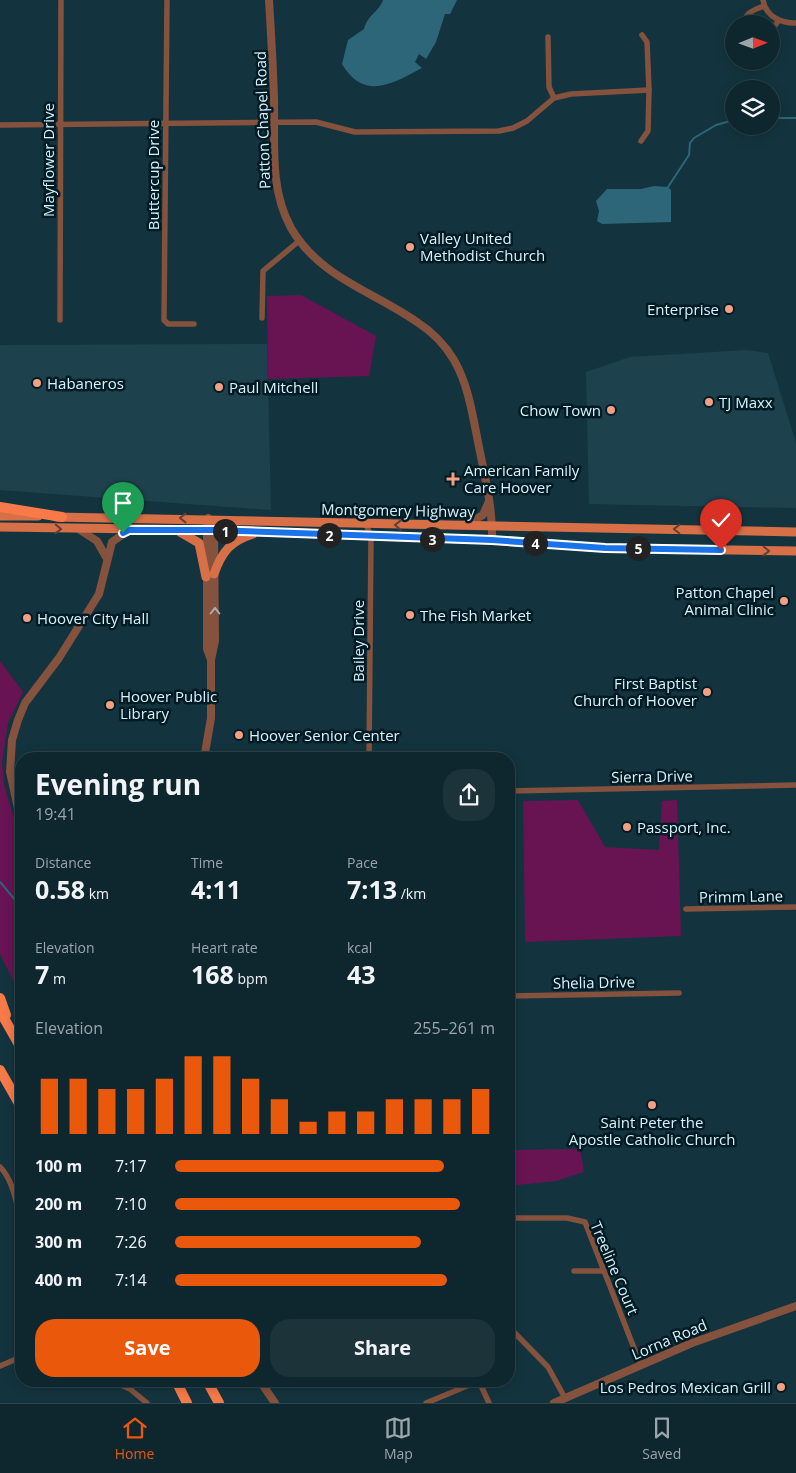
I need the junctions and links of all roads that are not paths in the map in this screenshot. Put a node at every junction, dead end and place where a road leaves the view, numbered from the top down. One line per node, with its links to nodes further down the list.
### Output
1 (61, 0): 15 (street, Mayflower Drive)
2 (167, 0): 14 (street, Buttercup Drive)
3 (269, 0): 13 (street, Patton Chapel Road)
4 (764, 3): 5 (street); 6 (street)
5 (747, 15)
6 (773, 15)
7 (780, 21): 8 (street)
8 (796, 23)
9 (642, 35): 11 (street)
10 (548, 37): 12 (street)
11 (649, 90): 12 (street); 17 (street)
12 (554, 98): 13 (street)
13 (274, 122): 14 (street); 18 (street, Patton Chapel Road)
14 (166, 123): 15 (street); 21 (street, Buttercup Drive)
15 (60, 124): 16 (street); 20 (street, Mayflower Drive)
16 (0, 125)
17 (641, 141)
18 (299, 241): 19 (street); 22 (street, Patton Chapel Road)
19 (262, 318)
20 (60, 320)
21 (194, 324)
22 (489, 499): 28 (street); 29 (street, Patton Chapel Road)
23 (0, 507): 25 (highway)
24 (0, 516): 25 (main road, Montgomery Highway)
25 (62, 517): 26 (main road, Montgomery Highway, one-way to 25)
26 (208, 518): 27 (main road, Montgomery Highway); 34 (street)
27 (366, 524): 28 (main road, Montgomery Highway, one-way to 27); 37 (street, Bailey Drive)
28 (465, 525): 29 (main road, Montgomery Highway)
29 (493, 526): 36 (main road, Montgomery Highway, one-way to 29); 38 (street, Patton Chapel Road)
30 (0, 527): 31 (main road, Montgomery Highway, one-way to 31)
31 (80, 530): 32 (main road, Montgomery Highway); 40 (street)
32 (129, 530): 33 (main road, Montgomery Highway); 40 (street)
33 (175, 530): 34 (main road, Montgomery Highway); 41 (main road)
34 (210, 530): 35 (main road, Montgomery Highway); 41 (street)
35 (258, 532): 37 (main road, Montgomery Highway); 41 (main road)
36 (796, 532)
37 (371, 537): 38 (main road, Montgomery Highway); 43 (street, Bailey Drive)
38 (492, 540): 39 (main road, Montgomery Highway, one-way to 39)
39 (796, 551)
40 (106, 557): 46 (street)
41 (210, 576): 42 (street)
42 (205, 752)
43 (369, 752)
44 (796, 785): 45 (street, Sierra Drive)
45 (515, 791)
46 (15, 795)
47 (796, 907): 48 (street, Primm Lane)
48 (686, 910)
49 (679, 993): 50 (street, Shelia Drive)
50 (515, 996)
51 (0, 998): 53 (highway)
52 (0, 1011): 53 (highway)
53 (12, 1032): 54 (highway)
54 (15, 1037)
55 (0, 1070): 56 (highway)
56 (15, 1096)
57 (0, 1167): 58 (street)
58 (15, 1200)
59 (515, 1218): 60 (street, Treeline Court)
60 (604, 1270): 61 (street); 66 (street, Treeline Court)
61 (574, 1271)
62 (796, 1306): 66 (street, Lorna Road)
63 (515, 1333): 73 (street)
64 (15, 1360): 65 (street)
65 (0, 1366)
66 (641, 1366): 73 (street, Lorna Road)
67 (126, 1387): 74 (street)
68 (179, 1387): 75 (highway)
69 (210, 1387): 76 (highway)
70 (264, 1387): 77 (street)
71 (465, 1387): 78 (street)
72 (482, 1387): 79 (street)
73 (565, 1398): 80 (street, Lorna Road)
74 (147, 1403)
75 (188, 1403)
76 (219, 1403)
77 (275, 1403)
78 (426, 1403)
79 (490, 1403)
80 (554, 1403)

